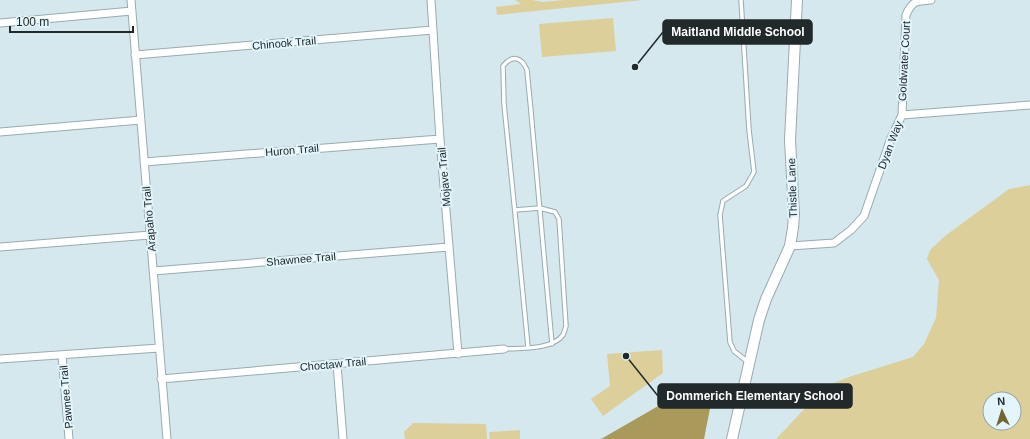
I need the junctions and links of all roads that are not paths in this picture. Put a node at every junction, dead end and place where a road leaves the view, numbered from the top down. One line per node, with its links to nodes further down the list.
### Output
1 (131, 0): 6 (street, Arapaho Trail)
2 (431, 0): 8 (street, Mojave Trail)
3 (741, 0): 30 (lane)
4 (797, 0): 19 (street, Thistle Lane)
5 (931, 0): 11 (street, Goldwater Court)
6 (132, 11): 7 (street); 9 (street, Arapaho Trail)
7 (0, 23)
8 (434, 30): 9 (street, Chinook Trail); 14 (street, Mojave Trail)
9 (135, 55): 12 (street, Arapaho Trail)
10 (1030, 105): 11 (street, Dyan Way)
11 (902, 115): 19 (street, Dyan Way)
12 (141, 120): 13 (street); 15 (street, Arapaho Trail)
13 (0, 132)
14 (440, 138): 15 (street, Huron Trail); 21 (street, Mojave Trail)
15 (144, 162): 18 (street, Arapaho Trail)
16 (540, 208): 17 (lane); 17 (lane); 23 (lane); 23 (lane)
17 (515, 210): 24 (lane)
18 (150, 235): 20 (street); 22 (street, Arapaho Trail)
19 (790, 246): 30 (street, Thistle Lane)
20 (0, 247)
21 (449, 247): 22 (street, Shawnee Trail); 27 (street, Mojave Trail)
22 (153, 271): 25 (street, Arapaho Trail)
23 (552, 344): 24 (lane)
24 (528, 347): 26 (lane)
25 (159, 348): 28 (street); 32 (street, Arapaho Trail)
26 (504, 349): 27 (street, Choctaw Trail)
27 (458, 354): 31 (street, Choctaw Trail)
28 (62, 355): 29 (street); 33 (street, Pawnee Trail)
29 (0, 359)
30 (749, 363): 36 (street, Thistle Lane)
31 (337, 364): 32 (street, Choctaw Trail); 35 (street)
32 (161, 379): 34 (street, Arapaho Trail)
33 (69, 439)
34 (167, 439)
35 (343, 439)
36 (732, 439)

